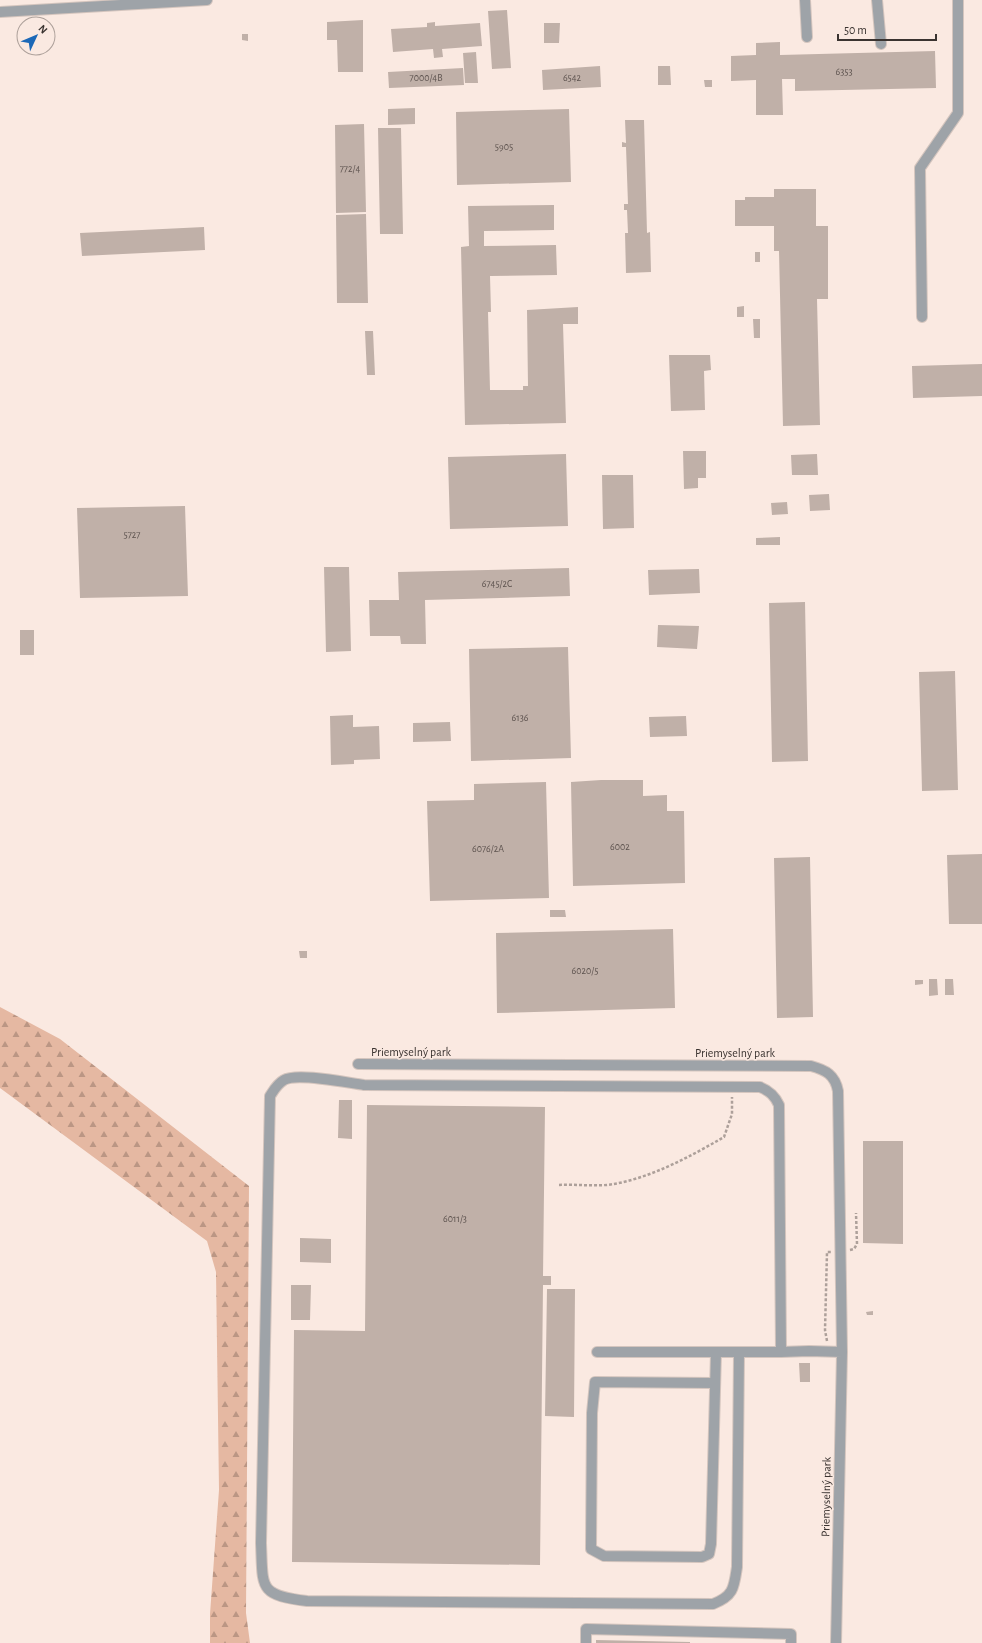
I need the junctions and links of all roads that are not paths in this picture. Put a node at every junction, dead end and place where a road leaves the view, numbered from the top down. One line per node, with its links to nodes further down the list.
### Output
1 (207, 0): 5 (street)
2 (806, 0): 6 (street)
3 (877, 0): 7 (street)
4 (958, 0): 8 (street)
5 (0, 12)
6 (807, 37)
7 (881, 44)
8 (922, 317)
9 (358, 1064): 14 (street, Priemyselný park)
10 (598, 1352): 11 (street)
11 (716, 1352): 12 (street); 15 (street)
12 (739, 1352): 13 (street); 13 (street)
13 (781, 1352): 14 (street)
14 (842, 1352): 18 (street, Priemyselný park)
15 (714, 1383): 15 (street)
16 (586, 1643): 17 (street)
17 (791, 1643)
18 (836, 1643)

